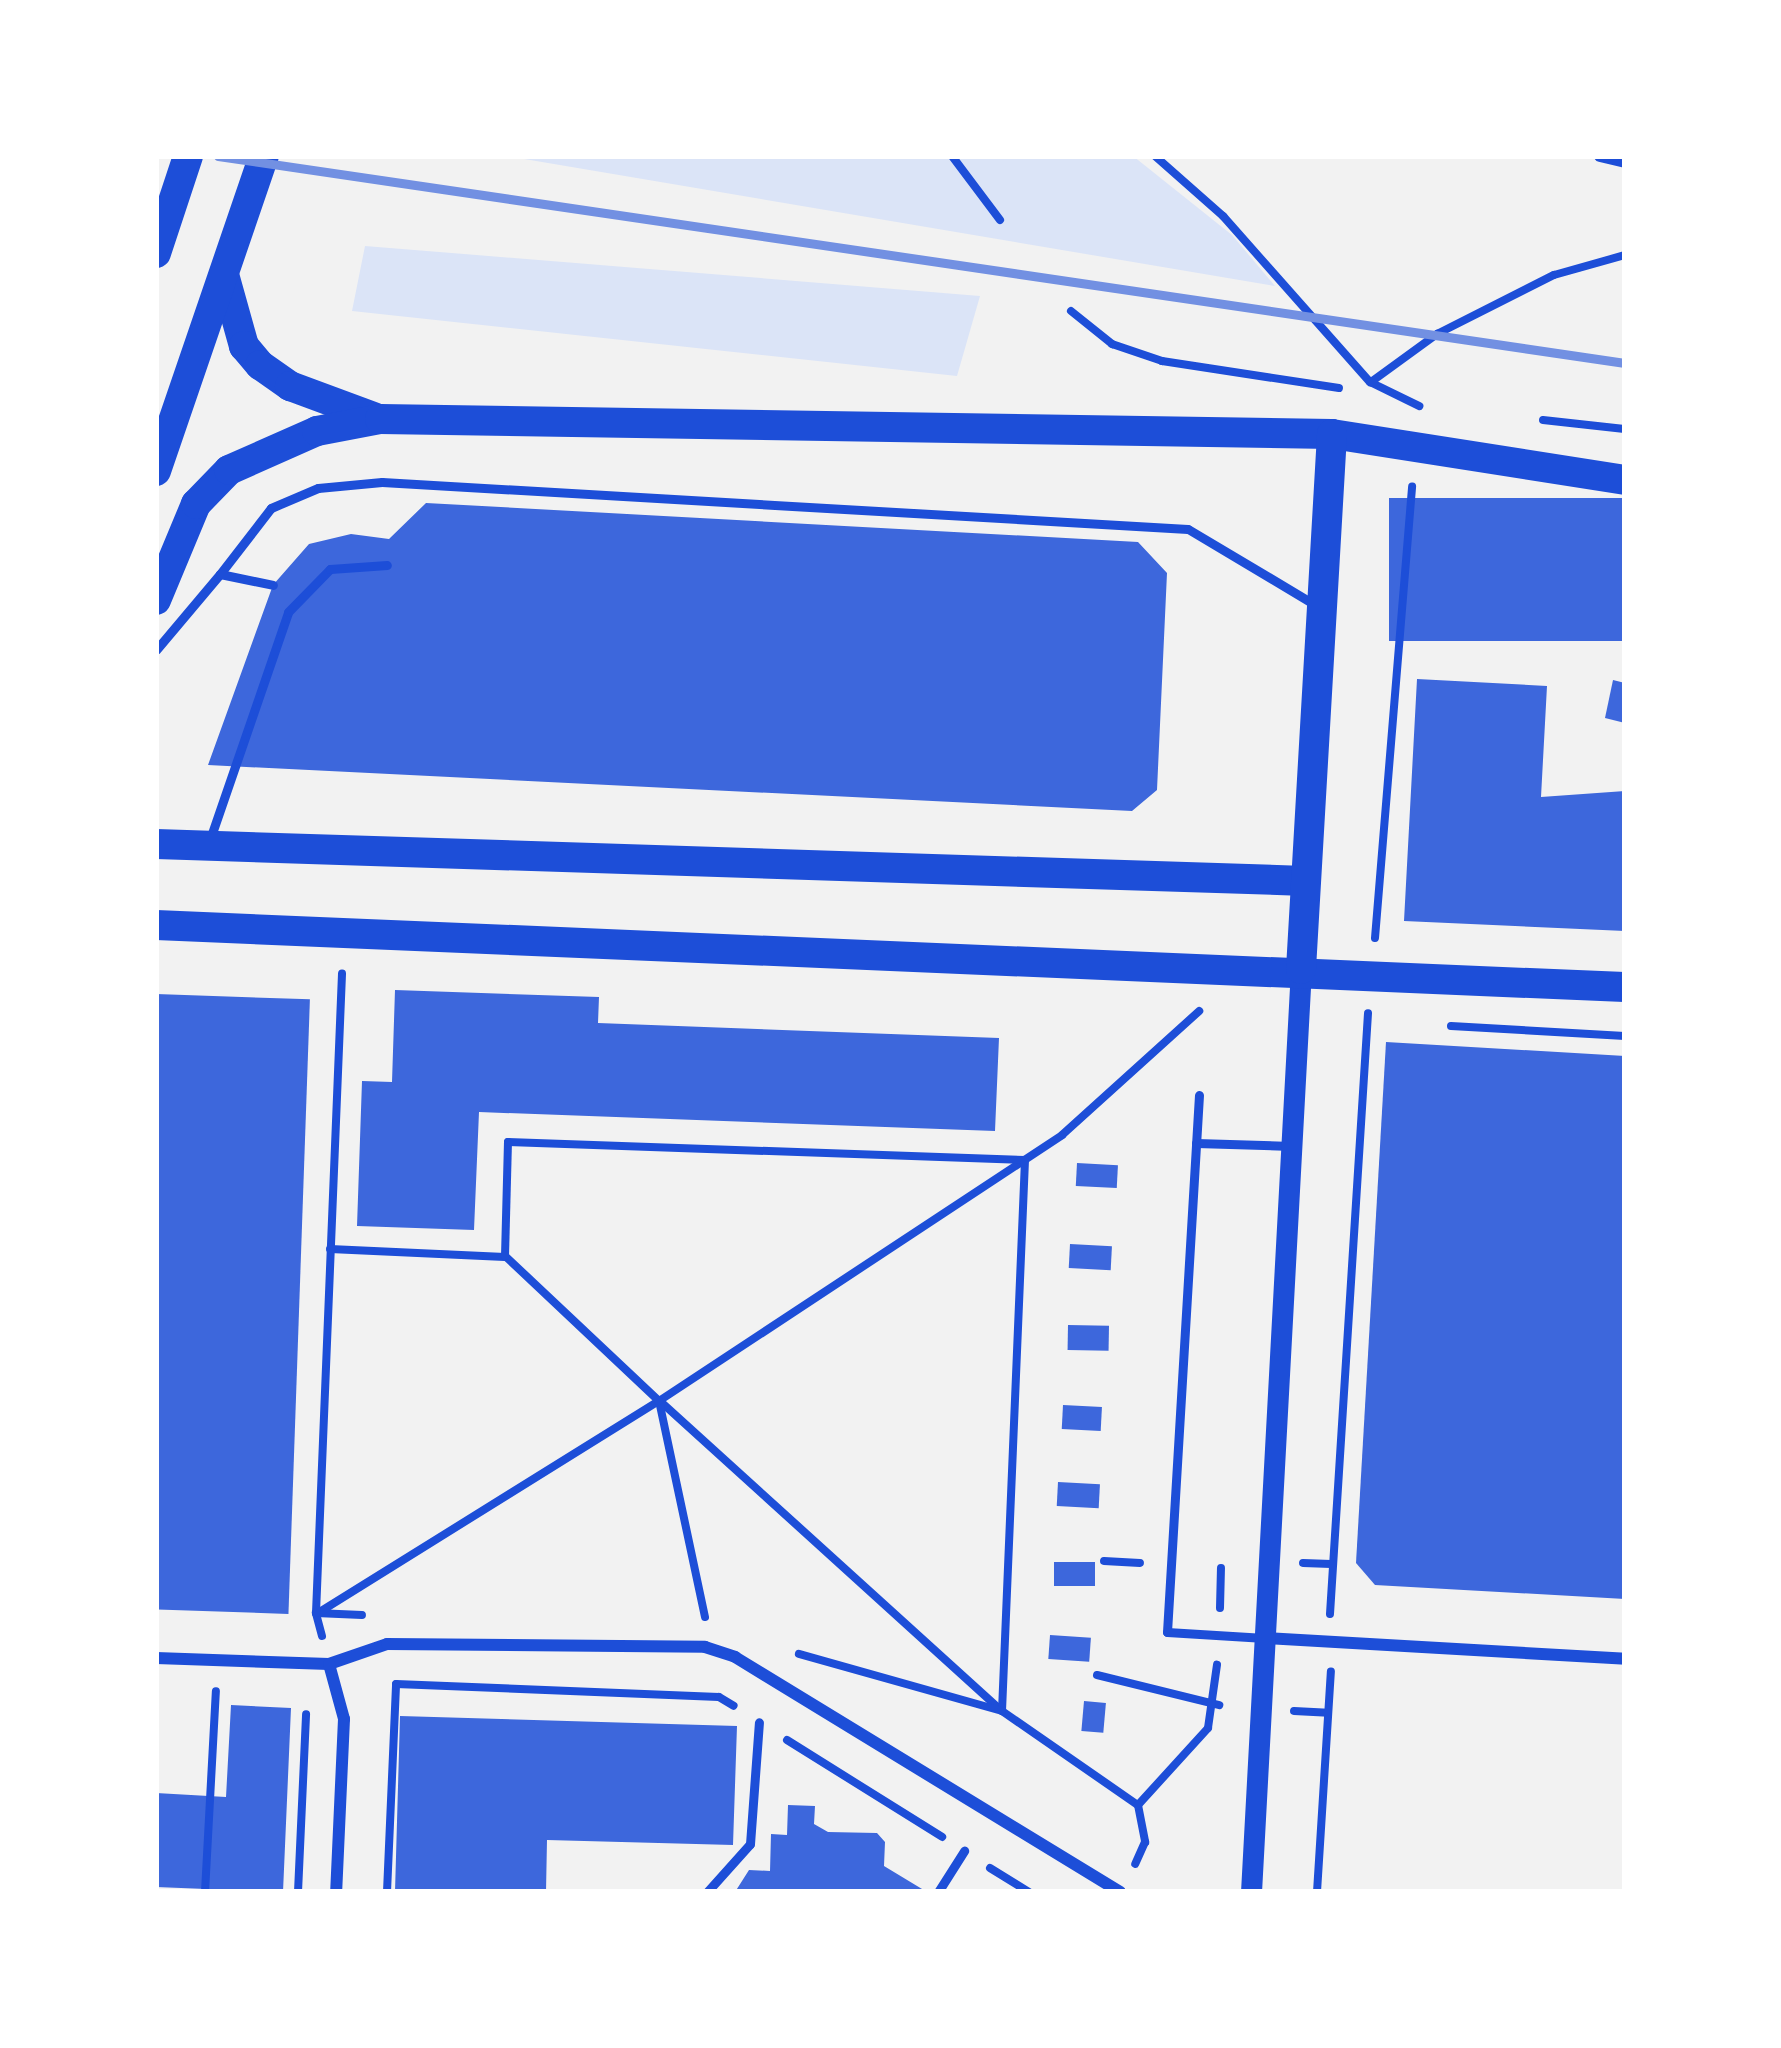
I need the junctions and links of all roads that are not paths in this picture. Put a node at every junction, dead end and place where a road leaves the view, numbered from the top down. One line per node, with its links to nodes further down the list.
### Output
1 (188, 156): 5 (main road)
2 (264, 156): 6 (main road)
3 (1600, 156): 4 (street)
4 (1625, 162)
5 (156, 253)
6 (224, 274): 7 (main road); 9 (main road)
7 (380, 419): 8 (main road); 14 (main road)
8 (1332, 434): 10 (main road); 15 (main road)
9 (156, 471)
10 (1625, 480)
11 (387, 565): 17 (lane)
12 (220, 574): 13 (lane); 15 (lane); 16 (lane)
13 (273, 585)
14 (156, 600)
15 (1322, 608): 19 (main road)
16 (156, 650)
17 (209, 843): 18 (main road); 19 (main road)
18 (156, 844)
19 (1305, 881): 21 (main road)
20 (156, 925): 21 (main road)
21 (1301, 969): 22 (main road); 25 (street)
22 (1625, 987)
23 (1199, 1095): 24 (lane)
24 (1196, 1143): 25 (lane); 26 (lane)
25 (1291, 1146): 26 (street)
26 (1265, 1638): 28 (street); 36 (street)
27 (156, 1658): 29 (street)
28 (1625, 1659)
29 (329, 1664): 32 (street); 35 (street)
30 (759, 1722): 33 (lane)
31 (964, 1851): 34 (lane)
32 (336, 1892)
33 (707, 1892)
34 (938, 1892)
35 (1120, 1892)
36 (1251, 1892)

